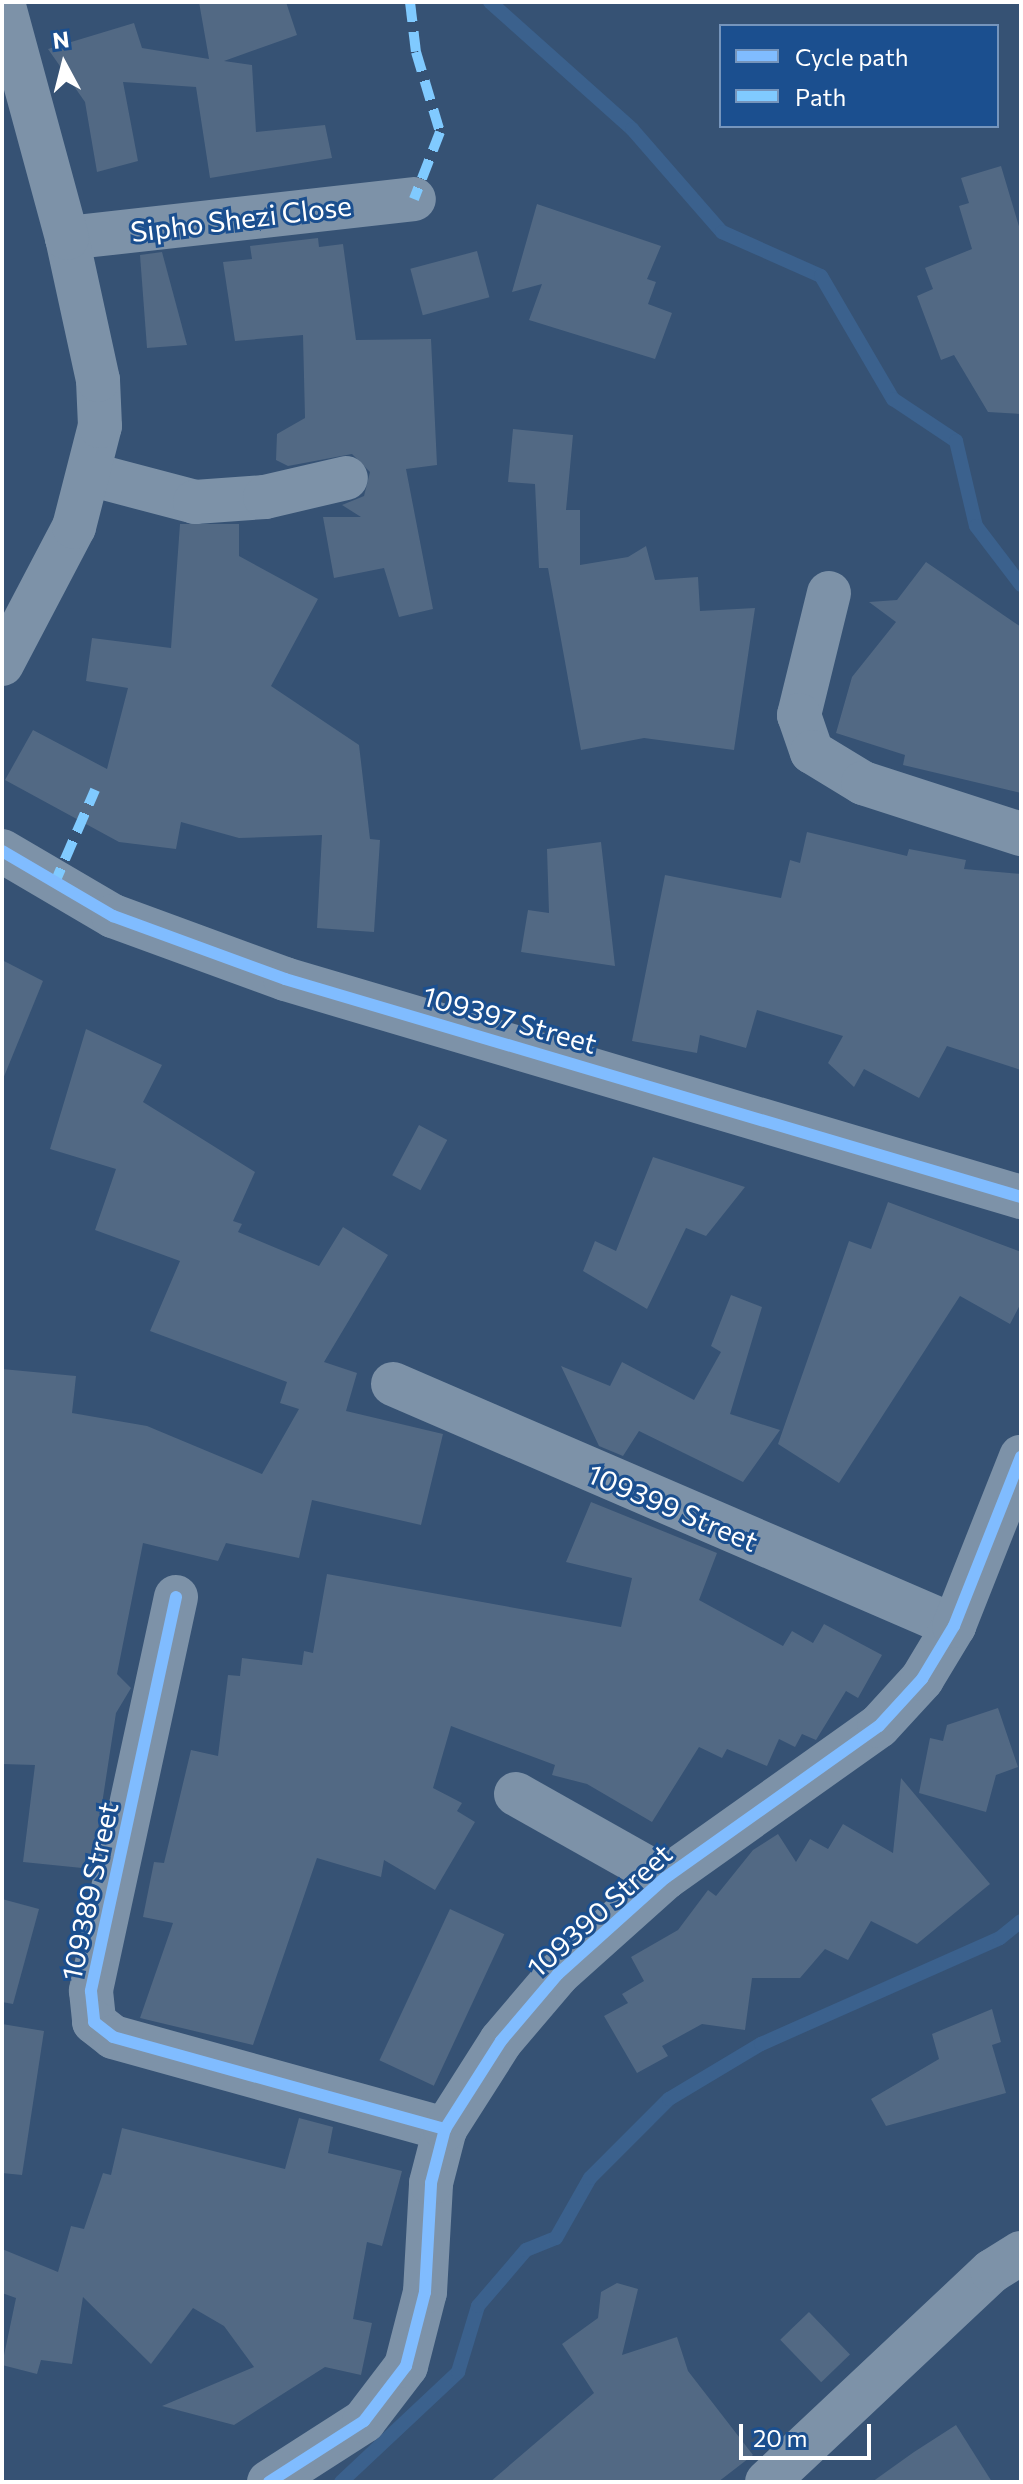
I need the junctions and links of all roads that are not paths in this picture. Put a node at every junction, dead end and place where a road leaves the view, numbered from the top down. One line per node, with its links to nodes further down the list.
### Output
1 (3, 2): 3 (street)
2 (414, 199): 3 (street, Sipho Shezi Close)
3 (67, 238): 4 (street)
4 (93, 475): 5 (street); 7 (street)
5 (346, 478)
6 (829, 593): 8 (street)
7 (2, 664)
8 (1021, 834)
9 (2, 851): 10 (street, 109397 Street)
10 (1021, 1197)
11 (393, 1384): 14 (street, 109399 Street)
12 (1021, 1457): 14 (street, 109390 Street)
13 (176, 1597): 17 (street, 109389 Street)
14 (954, 1626): 16 (street, 109390 Street)
15 (516, 1794): 16 (street)
16 (665, 1878): 17 (street, 109390 Street)
17 (445, 2129): 19 (street, 109390 Street)
18 (1021, 2253): 20 (street)
19 (269, 2482)
20 (767, 2482)

